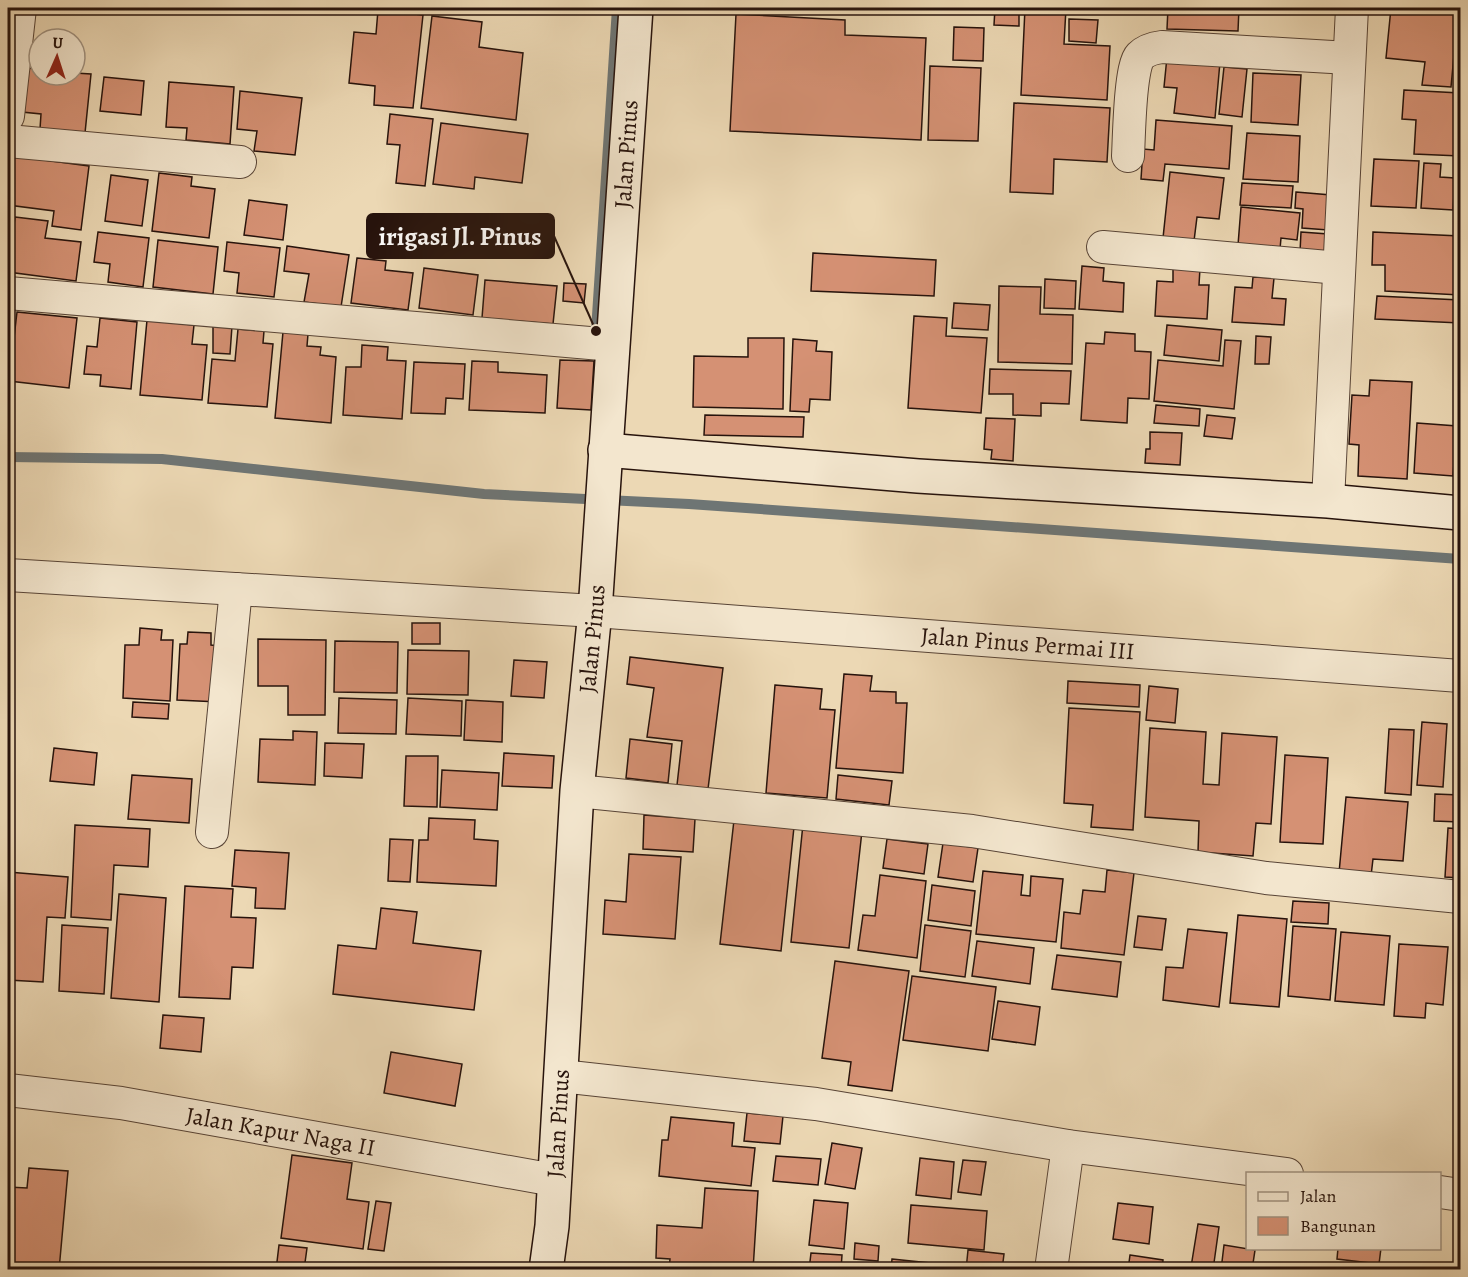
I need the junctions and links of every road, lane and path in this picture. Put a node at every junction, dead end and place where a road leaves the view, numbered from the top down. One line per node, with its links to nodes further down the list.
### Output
1 (20, 8): 5 (street)
2 (636, 8): 12 (street, Jalan Pinus)
3 (1352, 8): 4 (street)
4 (1349, 58): 7 (street); 10 (street)
5 (8, 116)
6 (8, 141): 8 (street)
7 (1128, 156)
8 (240, 162)
9 (1103, 247): 10 (street)
10 (1339, 268): 14 (street)
11 (8, 292): 12 (street)
12 (613, 345): 13 (street, Jalan Pinus)
13 (605, 462): 14 (street); 18 (street, Jalan Pinus)
14 (1328, 501): 15 (street)
15 (1461, 513)
16 (8, 575): 17 (street, Jalan Pinus Permai III)
17 (236, 589): 18 (street, Jalan Pinus Permai III); 21 (street)
18 (595, 611): 19 (street, Jalan Pinus Permai III); 20 (street, Jalan Pinus)
19 (1461, 676)
20 (577, 791): 22 (street); 23 (street, Jalan Pinus)
21 (212, 832)
22 (1461, 897)
23 (561, 1076): 25 (street); 27 (street, Jalan Pinus)
24 (8, 1090): 27 (street, Jalan Kapur Naga II)
25 (1068, 1146): 26 (street); 31 (street)
26 (1279, 1172)
27 (554, 1179): 30 (street, Jalan Pinus)
28 (1441, 1192): 29 (street)
29 (1461, 1195)
30 (546, 1269)
31 (1050, 1269)

